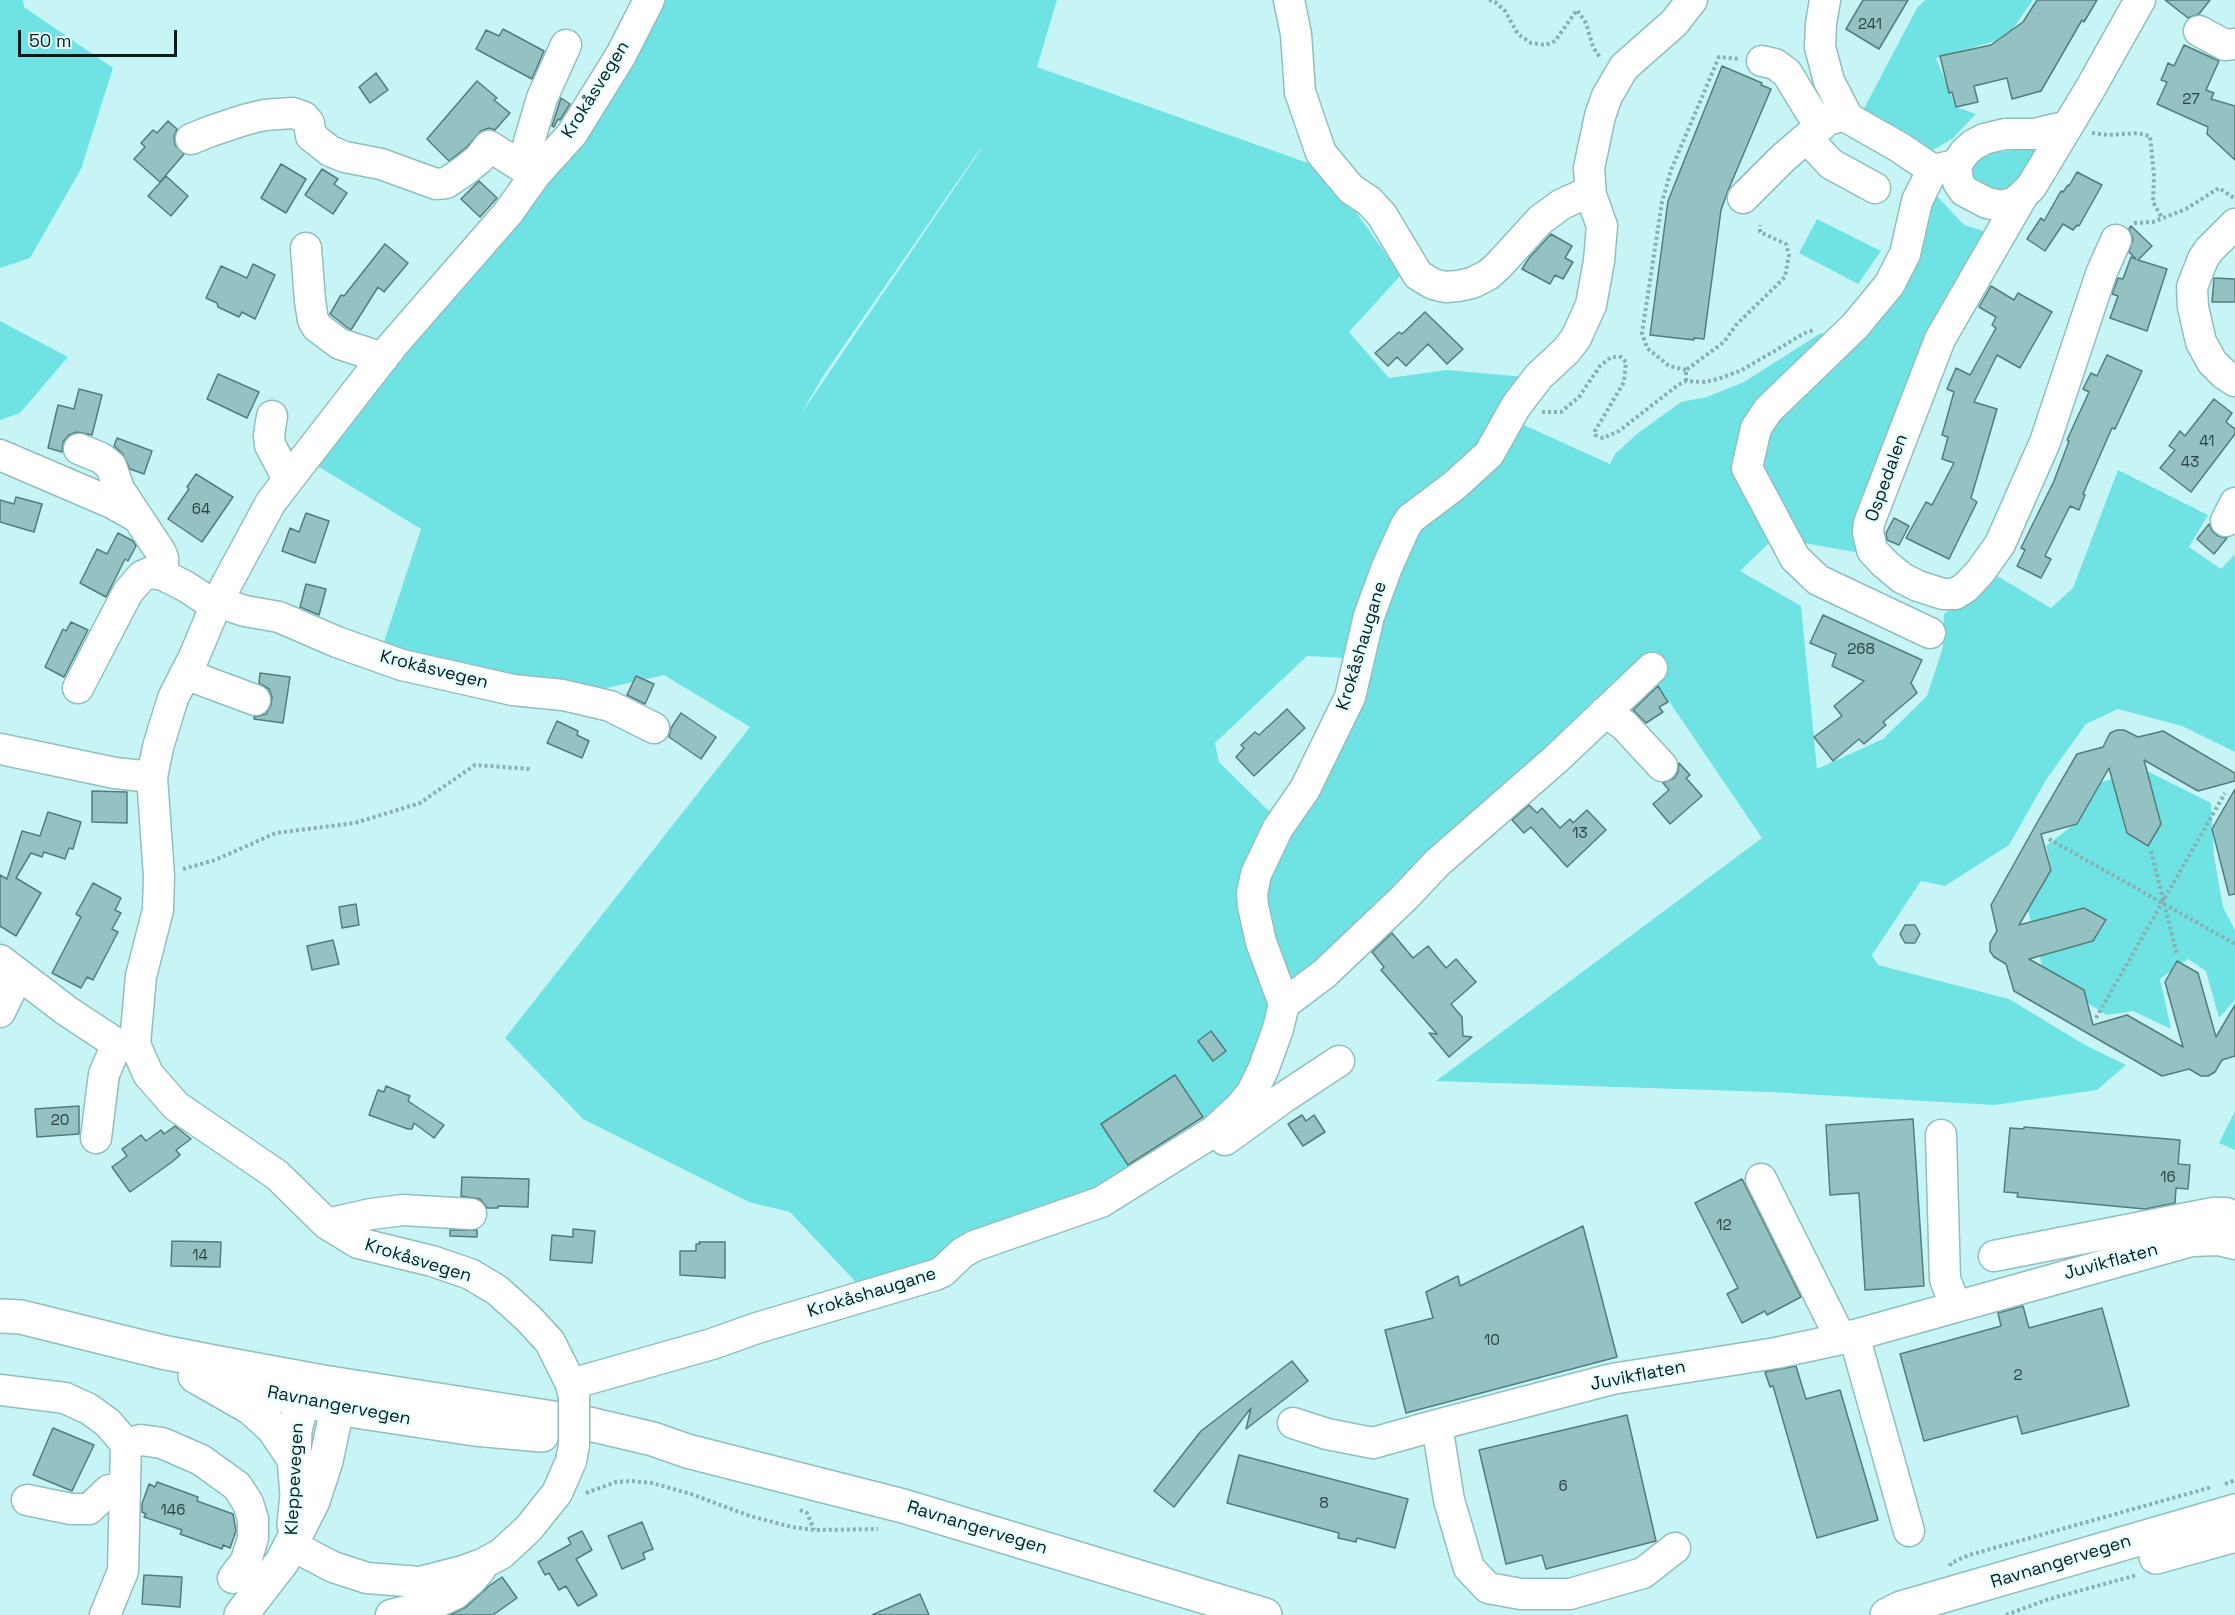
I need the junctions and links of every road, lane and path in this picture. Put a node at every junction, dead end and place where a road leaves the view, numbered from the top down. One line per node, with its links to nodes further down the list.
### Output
1 (649, 0): 16 (street, Krokåsvegen)
2 (1289, 0): 18 (street)
3 (1489, 0): 11 (path)
4 (1692, 0): 18 (street, Krokåshaugane)
5 (1825, 0): 12 (street)
6 (2140, 0): 13 (street, Ospedalen)
7 (2199, 31): 8 (street)
8 (2235, 44)
9 (566, 45): 16 (street, Krokåsvegen)
10 (1762, 61): 12 (street); 29 (path)
11 (1604, 65)
12 (1826, 125): 15 (street); 17 (street); 20 (street)
13 (2068, 125): 15 (street); 19 (street, Ospedalen); 22 (path)
14 (191, 140): 16 (street)
15 (1945, 168): 19 (street); 40 (street)
16 (529, 170): 28 (street, Krokåsvegen)
17 (1875, 188)
18 (1591, 195): 32 (street, Krokåshaugane)
19 (2023, 195): 25 (street, Ospedalen)
20 (1743, 198)
21 (2235, 199): 22 (path)
22 (2162, 218): 25 (path)
23 (2235, 224): 31 (street)
24 (1760, 225): 29 (path)
25 (2116, 240)
26 (306, 248): 28 (street)
27 (1816, 329): 30 (path)
28 (383, 358): 36 (street, Krokåsvegen)
29 (1686, 370): 30 (path)
30 (1686, 381): 32 (path)
31 (2235, 381)
32 (1516, 406): 61 (street, Krokåshaugane)
33 (272, 416): 36 (street)
34 (79, 449): 37 (street)
35 (0, 455): 37 (street)
36 (288, 479): 39 (street, Krokåsvegen)
37 (140, 519): 38 (street)
38 (163, 575): 39 (street, Krokåsvegen); 43 (street)
39 (215, 605): 42 (street, Krokåsvegen); 46 (street, Krokåsvegen)
40 (1930, 633)
41 (1652, 668): 45 (street)
42 (185, 674): 44 (street); 52 (street, Krokåsvegen)
43 (78, 688)
44 (255, 700)
45 (1605, 712): 49 (street); 61 (street)
46 (654, 728)
47 (0, 749): 51 (street)
48 (0, 763): 51 (street)
49 (1662, 766)
50 (530, 769): 56 (path)
51 (115, 773): 52 (street)
52 (152, 777): 56 (street, Krokåsvegen)
53 (2225, 793): 57 (path)
54 (2049, 839): 57 (path)
55 (2151, 851): 57 (path)
56 (159, 876): 64 (street, Krokåsvegen)
57 (2163, 904): 58 (path); 59 (path); 63 (path)
58 (2235, 944)
59 (2177, 955)
60 (9, 968): 62 (street); 64 (street)
61 (1284, 1004): 68 (street, Krokåshaugane)
62 (0, 1012)
63 (2096, 1018)
64 (126, 1044): 67 (street, Krokåsvegen); 71 (street, Krokåsvegen)
65 (1339, 1061): 68 (street)
66 (1941, 1135): 75 (street)
67 (96, 1138)
68 (1186, 1147): 80 (street, Krokåshaugane)
69 (1761, 1179): 77 (street)
70 (471, 1214): 71 (street, Krokåsvegen)
71 (327, 1224): 80 (street, Krokåsvegen)
72 (2234, 1243): 73 (street, Juvikflaten); 73 (street, Juvikflaten)
73 (2098, 1251): 74 (street, Juvikflaten); 75 (street, Juvikflaten)
74 (1994, 1256)
75 (1955, 1305): 77 (street, Juvikflaten)
76 (0, 1318): 78 (main road, Ravnangervegen); 81 (main road, Ravnangervegen)
77 (1848, 1337): 83 (street, Juvikflaten); 92 (street)
78 (195, 1376): 81 (main road, Ravnangervegen); 85 (main road)
79 (0, 1390): 84 (street)
80 (573, 1391): 96 (street, Krokåsvegen, bridge)
81 (320, 1397): 85 (main road, Kleppevegen); 94 (main road, Kleppevegen); 103 (main road, Ravnangervegen)
82 (1293, 1423): 83 (street, Juvikflaten)
83 (1437, 1425): 95 (street)
84 (126, 1444): 87 (street); 99 (street)
85 (294, 1459): 94 (main road, Kleppevegen)
86 (2235, 1480): 97 (path)
87 (126, 1488): 89 (street); 100 (street)
88 (582, 1495): 91 (path)
89 (27, 1500)
90 (2235, 1510): 104 (main road, Ravnangervegen)
91 (884, 1530)
92 (1909, 1531)
93 (2235, 1535): 105 (main road, Ravnangervegen)
94 (291, 1545): 96 (street, Krokåsvegen); 101 (main road, Kleppevegen)
95 (1676, 1548)
96 (482, 1564): 102 (street, Krokåsvegen)
97 (1949, 1569)
98 (2146, 1572): 106 (path)
99 (233, 1578)
100 (105, 1615)
101 (241, 1615)
102 (391, 1615)
103 (1265, 1615)
104 (1887, 1615)
105 (1935, 1615)
106 (2006, 1615)

